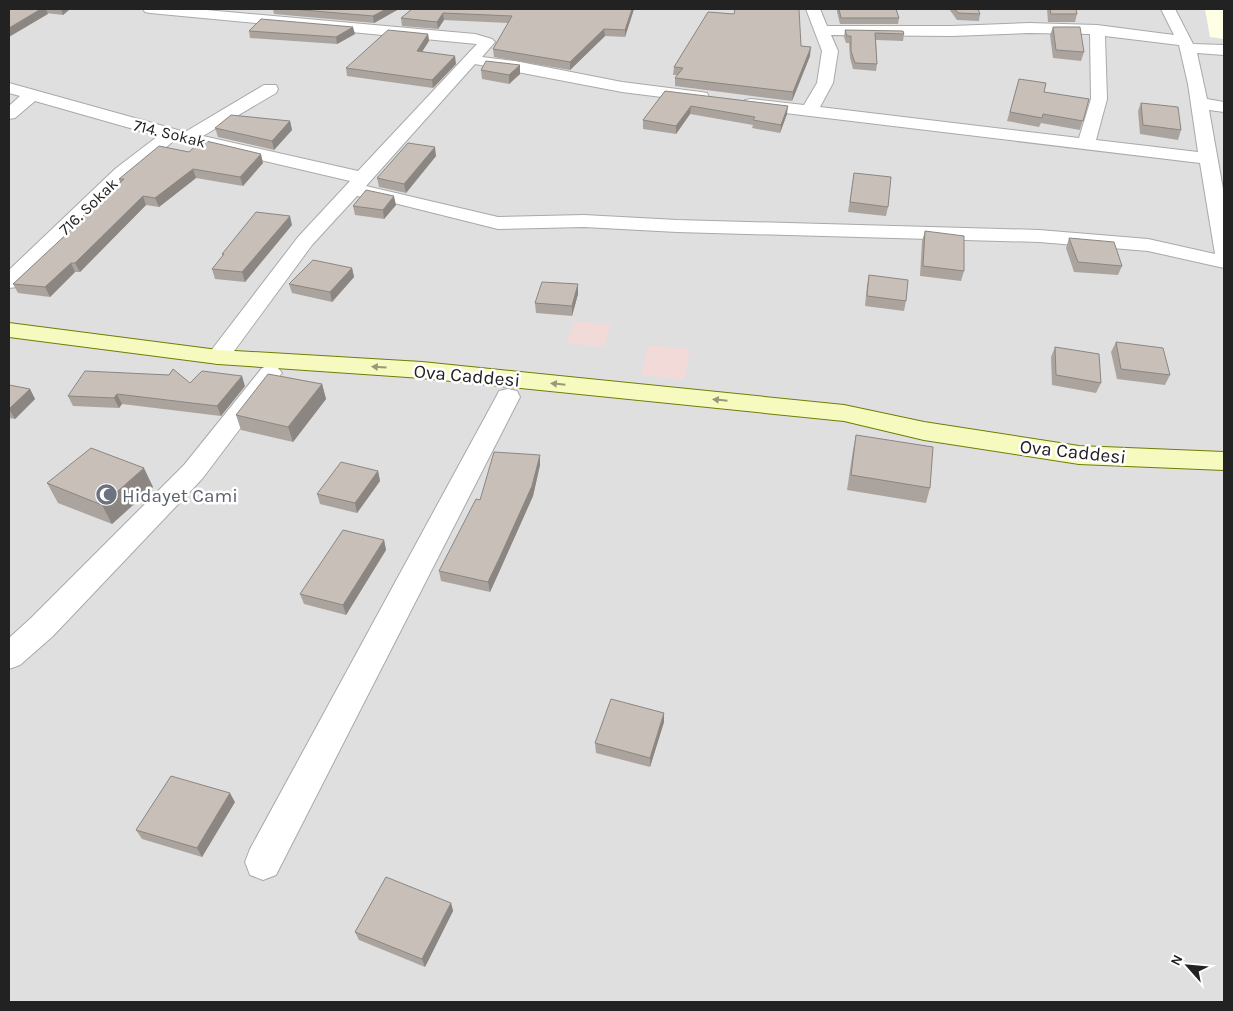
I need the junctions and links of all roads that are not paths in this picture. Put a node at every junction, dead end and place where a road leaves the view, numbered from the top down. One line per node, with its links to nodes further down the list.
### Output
1 (150, 9): 8 (street)
2 (813, 9): 4 (street)
3 (1168, 9): 6 (street)
4 (822, 30): 5 (street); 16 (street)
5 (1097, 30): 6 (street); 19 (street)
6 (1186, 44): 7 (street); 14 (street)
7 (1224, 50)
8 (470, 61): 12 (street); 21 (street)
9 (9, 88): 11 (street, 714. Sokak)
10 (270, 88): 18 (street, 716. Sokak)
11 (32, 95): 17 (street); 18 (street, 714. Sokak)
12 (717, 100)
13 (736, 102): 16 (street)
14 (1199, 103): 15 (street); 20 (street)
15 (1224, 107)
16 (809, 111): 19 (street)
17 (9, 114)
18 (180, 136): 21 (street, 714. Sokak); 24 (street, 716. Sokak)
19 (1086, 144): 20 (street)
20 (1209, 159): 22 (street)
21 (358, 184): 23 (street, 714. Sokak); 27 (street)
22 (1224, 252)
23 (1224, 262)
24 (9, 282)
25 (9, 330): 27 (street, Ova Caddesi)
26 (9, 346): 28 (street, Ova Caddesi)
27 (218, 357): 30 (street, Ova Caddesi, one-way to 27)
28 (270, 373): 29 (street, Ova Caddesi); 32 (street)
29 (508, 397): 30 (street, Ova Caddesi); 33 (street)
30 (924, 431): 31 (street, Ova Caddesi)
31 (1224, 461)
32 (9, 656)
33 (263, 862)

